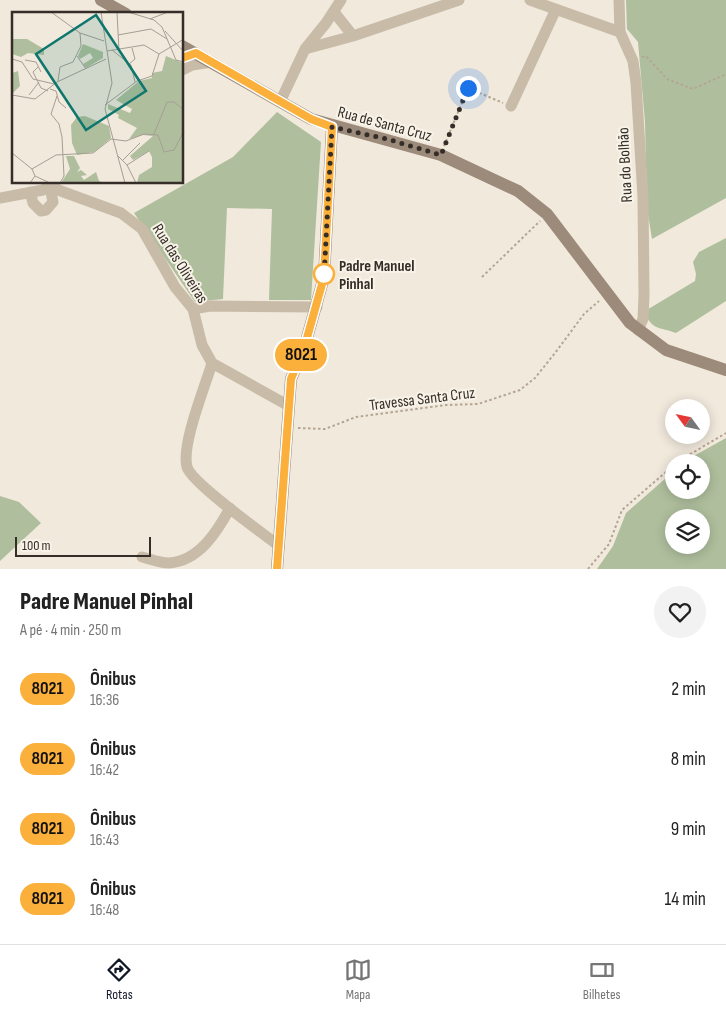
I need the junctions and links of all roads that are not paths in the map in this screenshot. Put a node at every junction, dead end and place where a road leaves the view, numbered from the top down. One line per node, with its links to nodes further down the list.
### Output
1 (101, 0): 8 (main road)
2 (327, 0): 6 (street)
3 (458, 0): 10 (street)
4 (530, 0): 7 (street)
5 (620, 0): 9 (street, Rua do Bolhão)
6 (337, 6): 10 (street); 11 (street)
7 (556, 10): 9 (street); 17 (street)
8 (122, 12)
9 (620, 32): 24 (street, Rua do Bolhão)
10 (353, 36): 11 (street)
11 (305, 49): 16 (street)
12 (188, 52): 13 (main road, Rua de Santa Cruz); 15 (street)
13 (212, 62): 14 (street); 16 (main road, Rua de Santa Cruz)
14 (184, 69)
15 (184, 69)
16 (280, 102): 18 (main road, Rua de Santa Cruz)
17 (511, 106)
18 (332, 127): 22 (main road); 24 (main road, Rua de Santa Cruz)
19 (52, 185): 20 (street); 20 (street); 23 (street, Rua das Oliveiras)
20 (30, 192): 21 (street)
21 (0, 198)
22 (317, 307): 23 (street); 27 (main road)
23 (193, 309): 25 (street, Rua das Oliveiras)
24 (638, 330): 26 (main road, Rua de Santa Cruz)
25 (212, 363): 27 (street); 28 (street)
26 (726, 370)
27 (289, 406): 29 (main road)
28 (230, 508): 29 (street); 30 (street)
29 (278, 545): 31 (main road)
30 (142, 557)
31 (277, 569)

